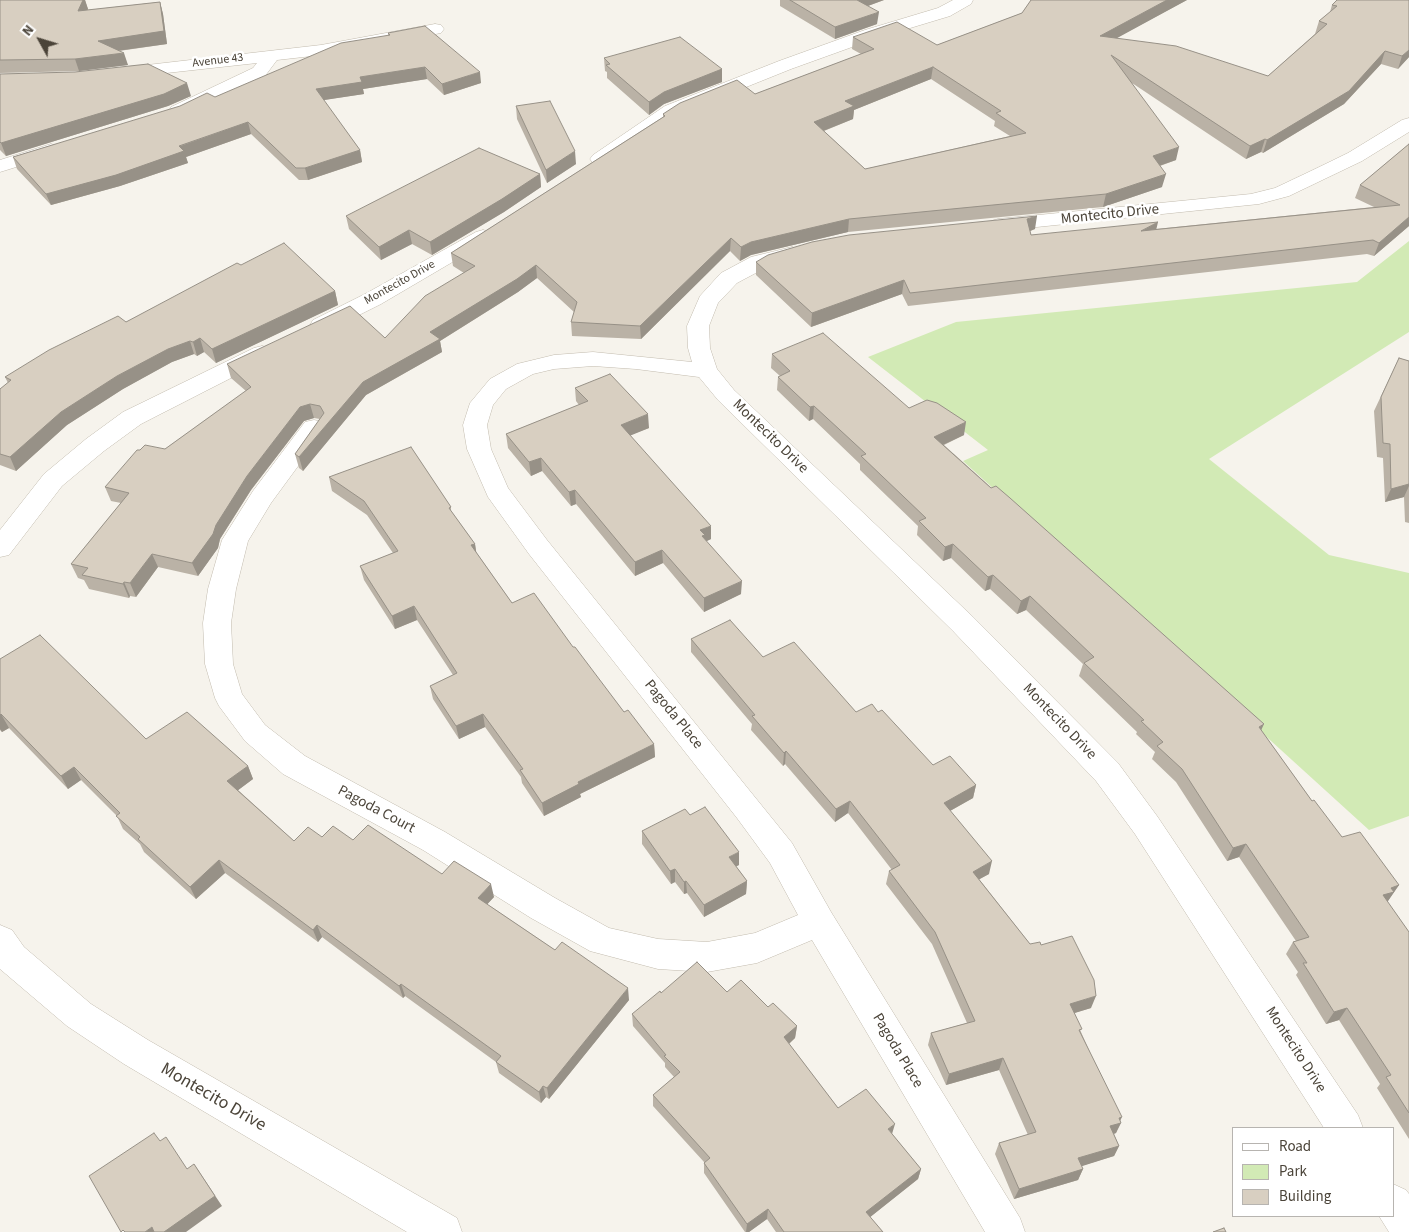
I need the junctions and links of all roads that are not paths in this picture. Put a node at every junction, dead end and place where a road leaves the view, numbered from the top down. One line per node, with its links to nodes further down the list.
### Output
1 (966, 0): 9 (street)
2 (435, 29): 3 (street, Avenue 43)
3 (272, 55): 4 (street, Avenue 43); 5 (street)
4 (108, 74)
5 (158, 118)
6 (1409, 124): 10 (street, Montecito Drive)
7 (65, 146): 8 (street)
8 (0, 166)
9 (583, 170)
10 (979, 227)
11 (497, 228): 13 (street, Montecito Drive)
12 (816, 247): 15 (street, Montecito Drive)
13 (307, 331)
14 (280, 344): 17 (street)
15 (706, 371): 18 (street, Pagoda Place); 20 (street, Montecito Drive)
16 (314, 428): 18 (street, Pagoda Court)
17 (0, 548)
18 (819, 922): 24 (street, Pagoda Place)
19 (0, 940): 23 (street, Montecito Drive)
20 (1344, 1127)
21 (1394, 1205): 22 (street)
22 (1409, 1228)
23 (443, 1232)
24 (1006, 1232)

